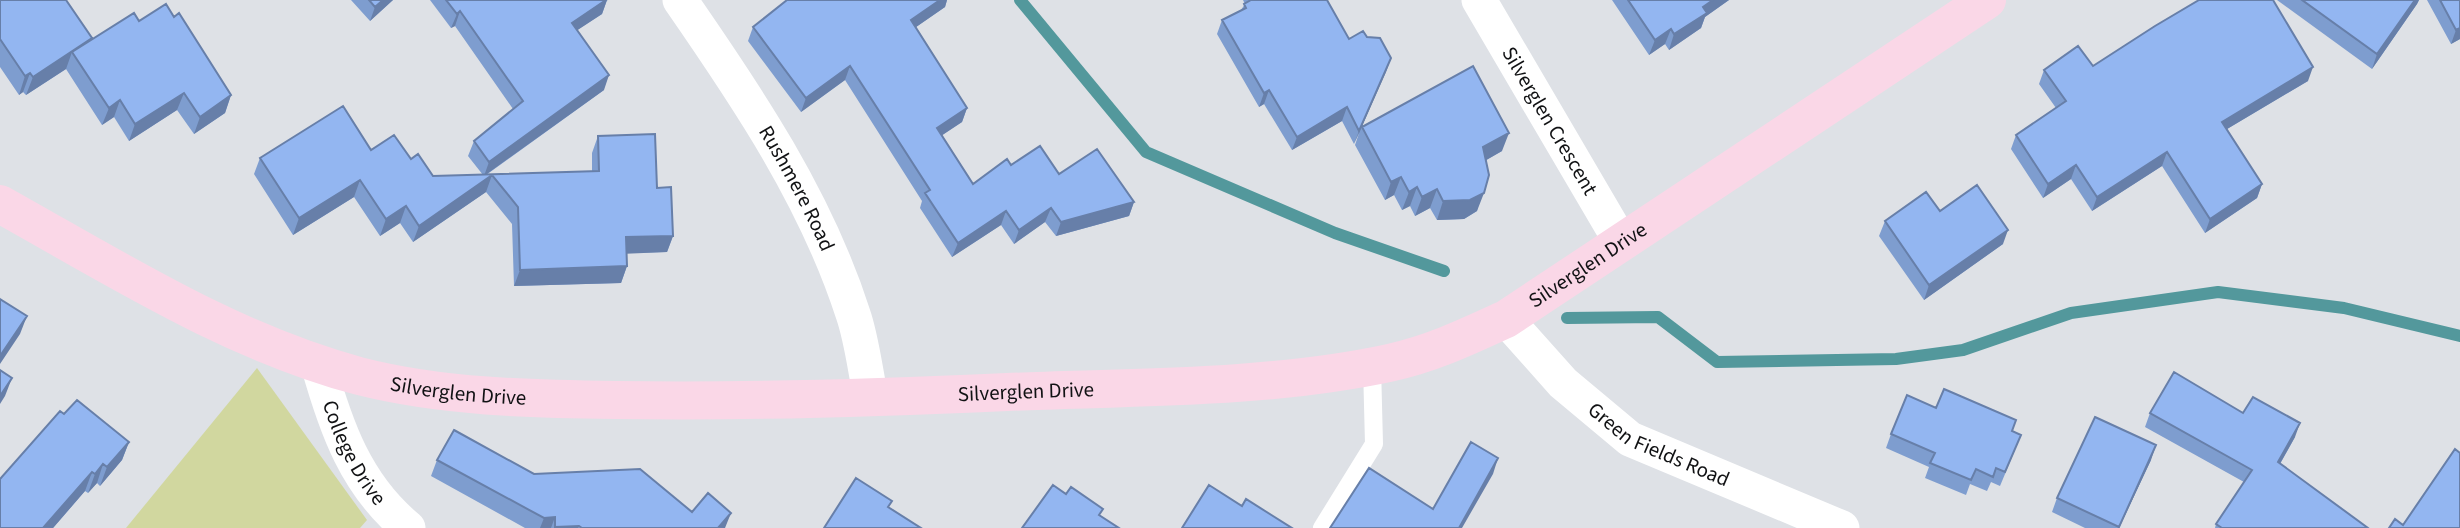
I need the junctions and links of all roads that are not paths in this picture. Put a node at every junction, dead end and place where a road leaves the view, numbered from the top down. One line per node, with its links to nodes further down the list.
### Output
1 (680, 0): 9 (street, Rushmere Road)
2 (1479, 0): 5 (street, Silverglen Crescent)
3 (1987, 0): 5 (street, Silverglen Drive)
4 (0, 204): 7 (street, Silverglen Drive)
5 (1621, 242): 6 (street, Silverglen Drive)
6 (1506, 319): 8 (street, Silverglen Drive); 12 (street, Green Fields Road)
7 (318, 365): 9 (street, Silverglen Drive); 10 (street, College Drive)
8 (1372, 366): 9 (street, Silverglen Drive); 11 (lane)
9 (871, 398)
10 (408, 528)
11 (1322, 528)
12 (1842, 528)

